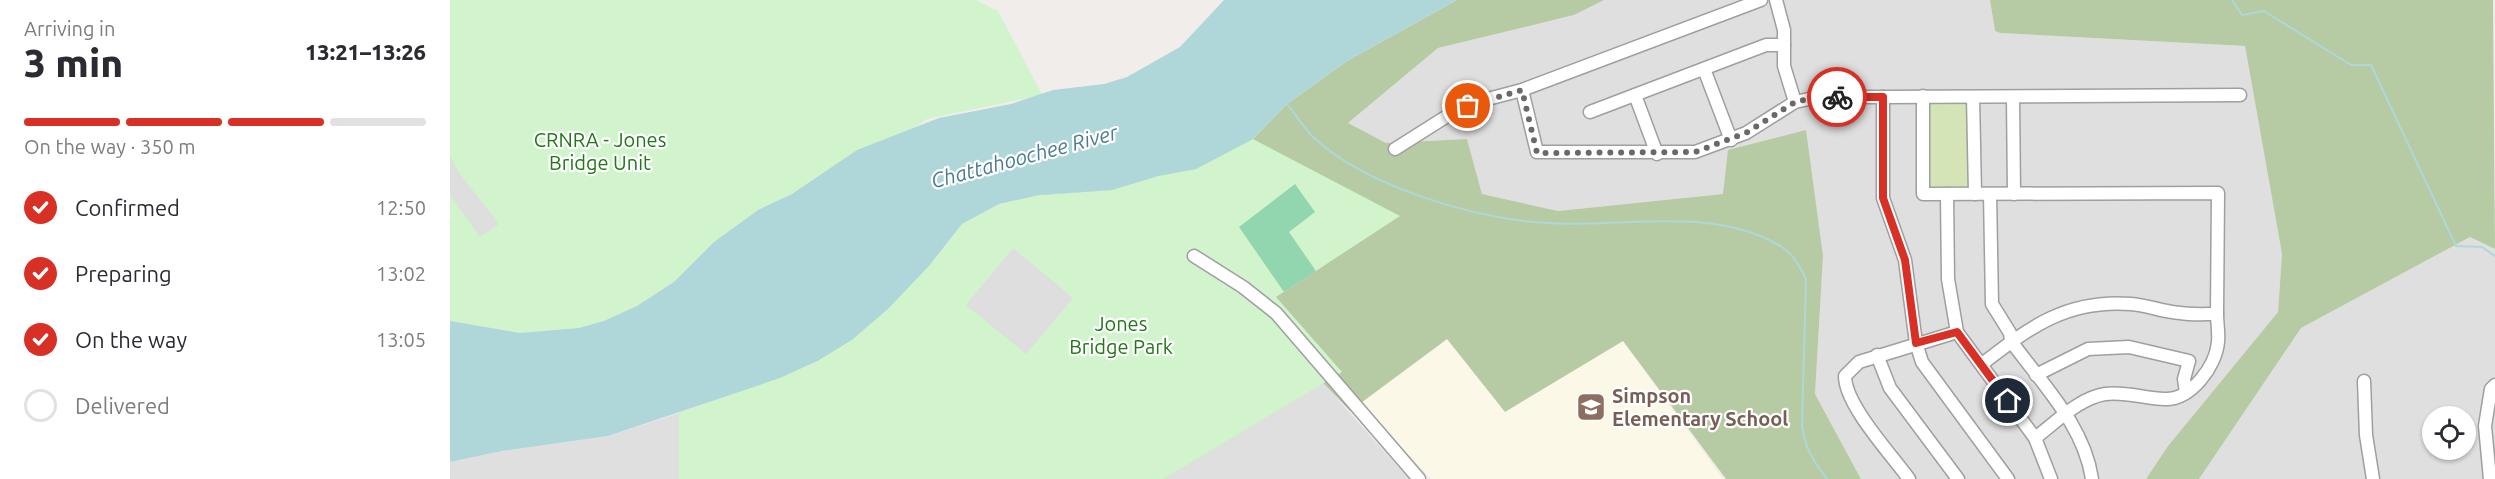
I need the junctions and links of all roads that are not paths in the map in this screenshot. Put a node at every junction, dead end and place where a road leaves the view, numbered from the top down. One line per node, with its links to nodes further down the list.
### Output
1 (1761, 0): 5 (street)
2 (1776, 0): 3 (street)
3 (1784, 45): 4 (street); 12 (street)
4 (1704, 69): 6 (street); 14 (street)
5 (1522, 90): 15 (street); 16 (street)
6 (1635, 95): 13 (street); 16 (street)
7 (2240, 95): 11 (street)
8 (1923, 96): 9 (street); 10 (street); 17 (street)
9 (1883, 97): 12 (street); 25 (street)
10 (1973, 97): 11 (street); 18 (street)
11 (2013, 97): 20 (street)
12 (1795, 102): 14 (street)
13 (1590, 112)
14 (1731, 140): 16 (street)
15 (1395, 149)
16 (1657, 154)
17 (1947, 194): 18 (street); 23 (street)
18 (1975, 194): 19 (street)
19 (1990, 194): 20 (street); 24 (street)
20 (2014, 194): 22 (street)
21 (1194, 256): 34 (street)
22 (2217, 314): 24 (street); 31 (street)
23 (1957, 332): 25 (street); 27 (street)
24 (2011, 341): 27 (street); 28 (street)
25 (1916, 343): 26 (street); 37 (street)
26 (1877, 356): 35 (street); 36 (street)
27 (1982, 364): 33 (street)
28 (2036, 375): 31 (street); 32 (street)
29 (2364, 381): 40 (street)
30 (2495, 385): 41 (street)
31 (2186, 392): 32 (street)
32 (2066, 415): 33 (street); 39 (street)
33 (2035, 438): 38 (street)
34 (1419, 479)
35 (1909, 479)
36 (1958, 479)
37 (2008, 479)
38 (2051, 479)
39 (2092, 479)
40 (2373, 479)
41 (2490, 479)

